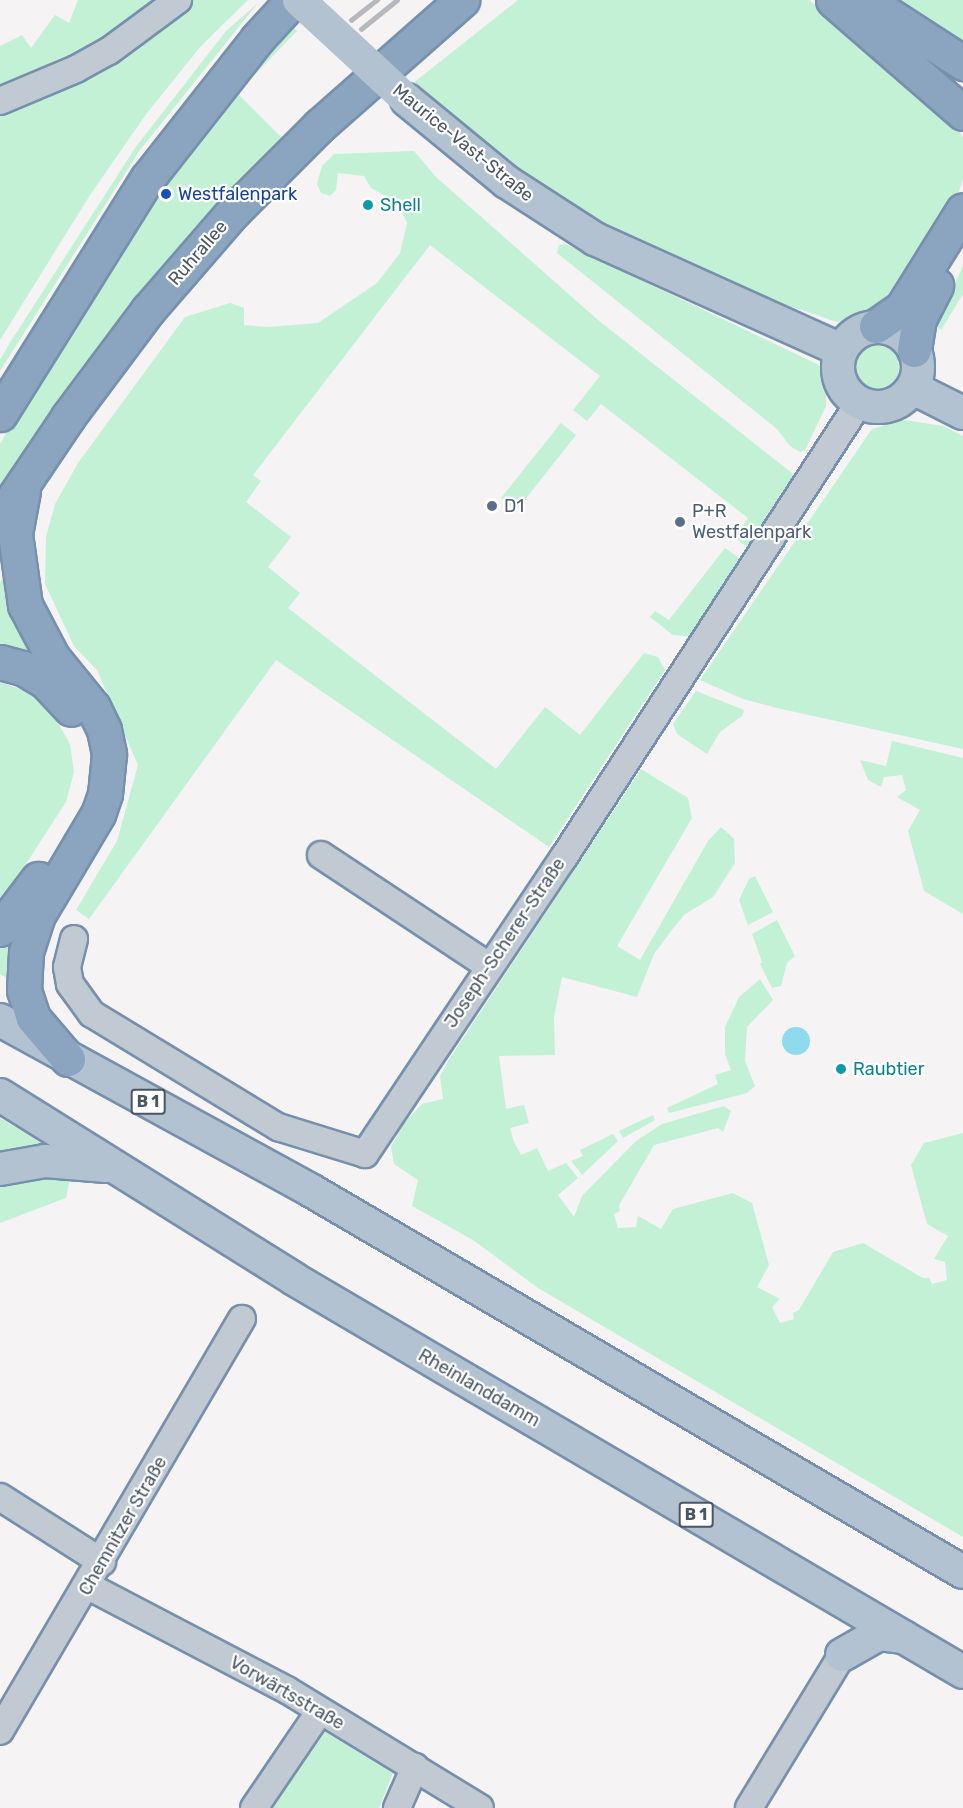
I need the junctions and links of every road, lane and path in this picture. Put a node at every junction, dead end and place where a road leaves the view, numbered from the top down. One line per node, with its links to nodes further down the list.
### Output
1 (178, 0): 8 (street)
2 (293, 0): 18 (highway)
3 (299, 0): 13 (main road, Maurice-Vast-Straße, bridge)
4 (462, 0): 19 (highway, Ruhrallee)
5 (833, 0): 9 (highway)
6 (866, 0): 7 (highway)
7 (963, 63)
8 (0, 101)
9 (963, 113)
10 (963, 210): 12 (highway)
11 (963, 236): 14 (highway)
12 (876, 326): 13 (main road); 14 (main road)
13 (841, 350): 16 (main road)
14 (914, 350): 15 (main road)
15 (913, 388): 16 (main road); 17 (main road)
16 (859, 403): 25 (street, Joseph-Scherer-Straße)
17 (963, 413)
18 (0, 414)
19 (28, 475): 20 (highway, Ruhrallee); 27 (highway)
20 (0, 518)
21 (0, 662): 23 (highway)
22 (321, 855): 25 (street)
23 (0, 929)
24 (74, 939): 25 (street, Joseph-Scherer-Straße)
25 (489, 966)
26 (0, 1020): 27 (main road, B 1)
27 (68, 1059): 34 (main road, B 1)
28 (0, 1095): 30 (main road, Rheinlanddamm / B 1)
29 (0, 1169): 30 (main road)
30 (140, 1183): 36 (main road, Rheinlanddamm / B 1)
31 (242, 1319): 33 (street, Chemnitzer Straße)
32 (0, 1497): 33 (street)
33 (102, 1562): 35 (street, Chemnitzer Straße)
34 (963, 1572)
35 (88, 1586): 40 (street, Vorwärtsstraße); 41 (street, Chemnitzer Straße)
36 (835, 1596): 37 (main road, Rheinlanddamm / B 1); 38 (main road)
37 (904, 1637): 38 (main road); 39 (main road, Rheinlanddamm / B 1)
38 (842, 1655): 46 (street)
39 (963, 1672)
40 (320, 1711): 42 (street, Vorwärtsstraße); 43 (street)
41 (0, 1731)
42 (416, 1767): 44 (street); 45 (street, Vorwärtsstraße)
43 (254, 1808)
44 (397, 1808)
45 (480, 1808)
46 (749, 1808)

